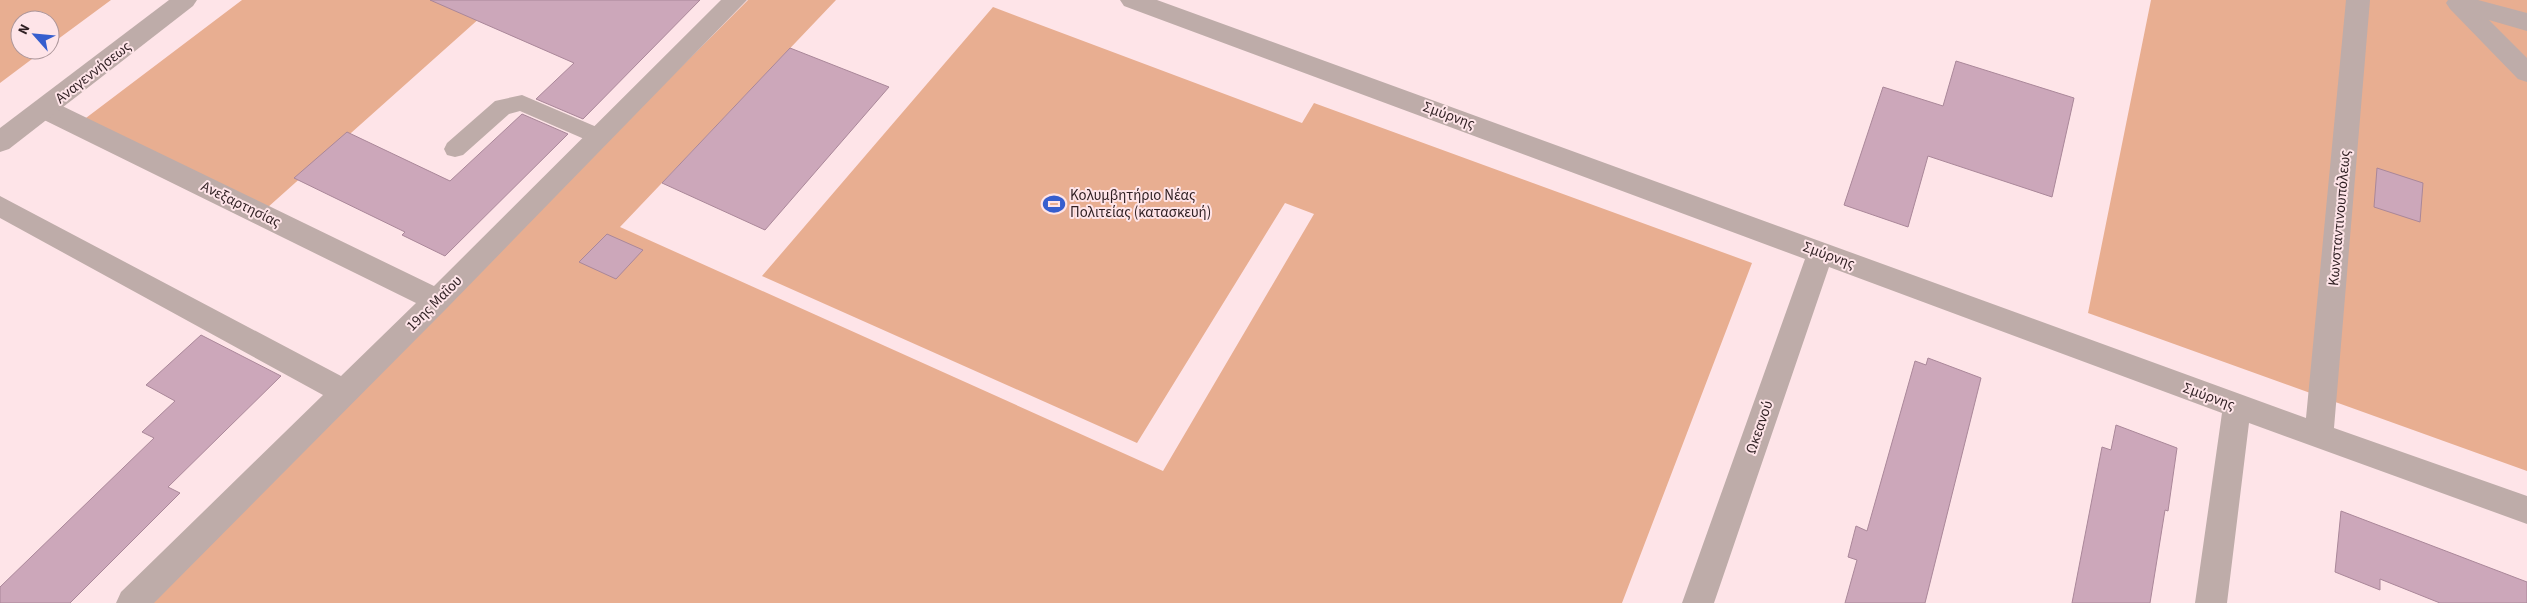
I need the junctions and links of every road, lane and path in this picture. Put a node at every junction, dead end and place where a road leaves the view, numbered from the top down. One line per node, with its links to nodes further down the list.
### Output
1 (185, 0): 8 (street, Αναγεννήσεως)
2 (735, 0): 9 (street, 19ης Μαΐου)
3 (1132, 0): 13 (street, Σμύρνης)
4 (2358, 0): 17 (street, Κωνσταντινουπόλεως)
5 (2453, 1): 6 (street); 7 (street)
6 (2527, 22)
7 (2527, 73)
8 (45, 109): 10 (street, Αναγεννήσεως); 14 (street, Ανεξαρτησίας)
9 (598, 137): 11 (lane); 14 (street, 19ης Μαΐου)
10 (0, 142)
11 (455, 149)
12 (0, 206): 15 (street)
13 (1821, 252): 16 (street, Σμύρνης); 20 (street, Ωκεανού)
14 (437, 300): 15 (street, 19ης Μαΐου)
15 (344, 392): 19 (street, 19ης Μαΐου)
16 (2237, 406): 17 (street, Σμύρνης); 21 (street)
17 (2319, 435): 18 (street, Σμύρνης)
18 (2527, 510)
19 (132, 603)
20 (1698, 603)
21 (2211, 603)

